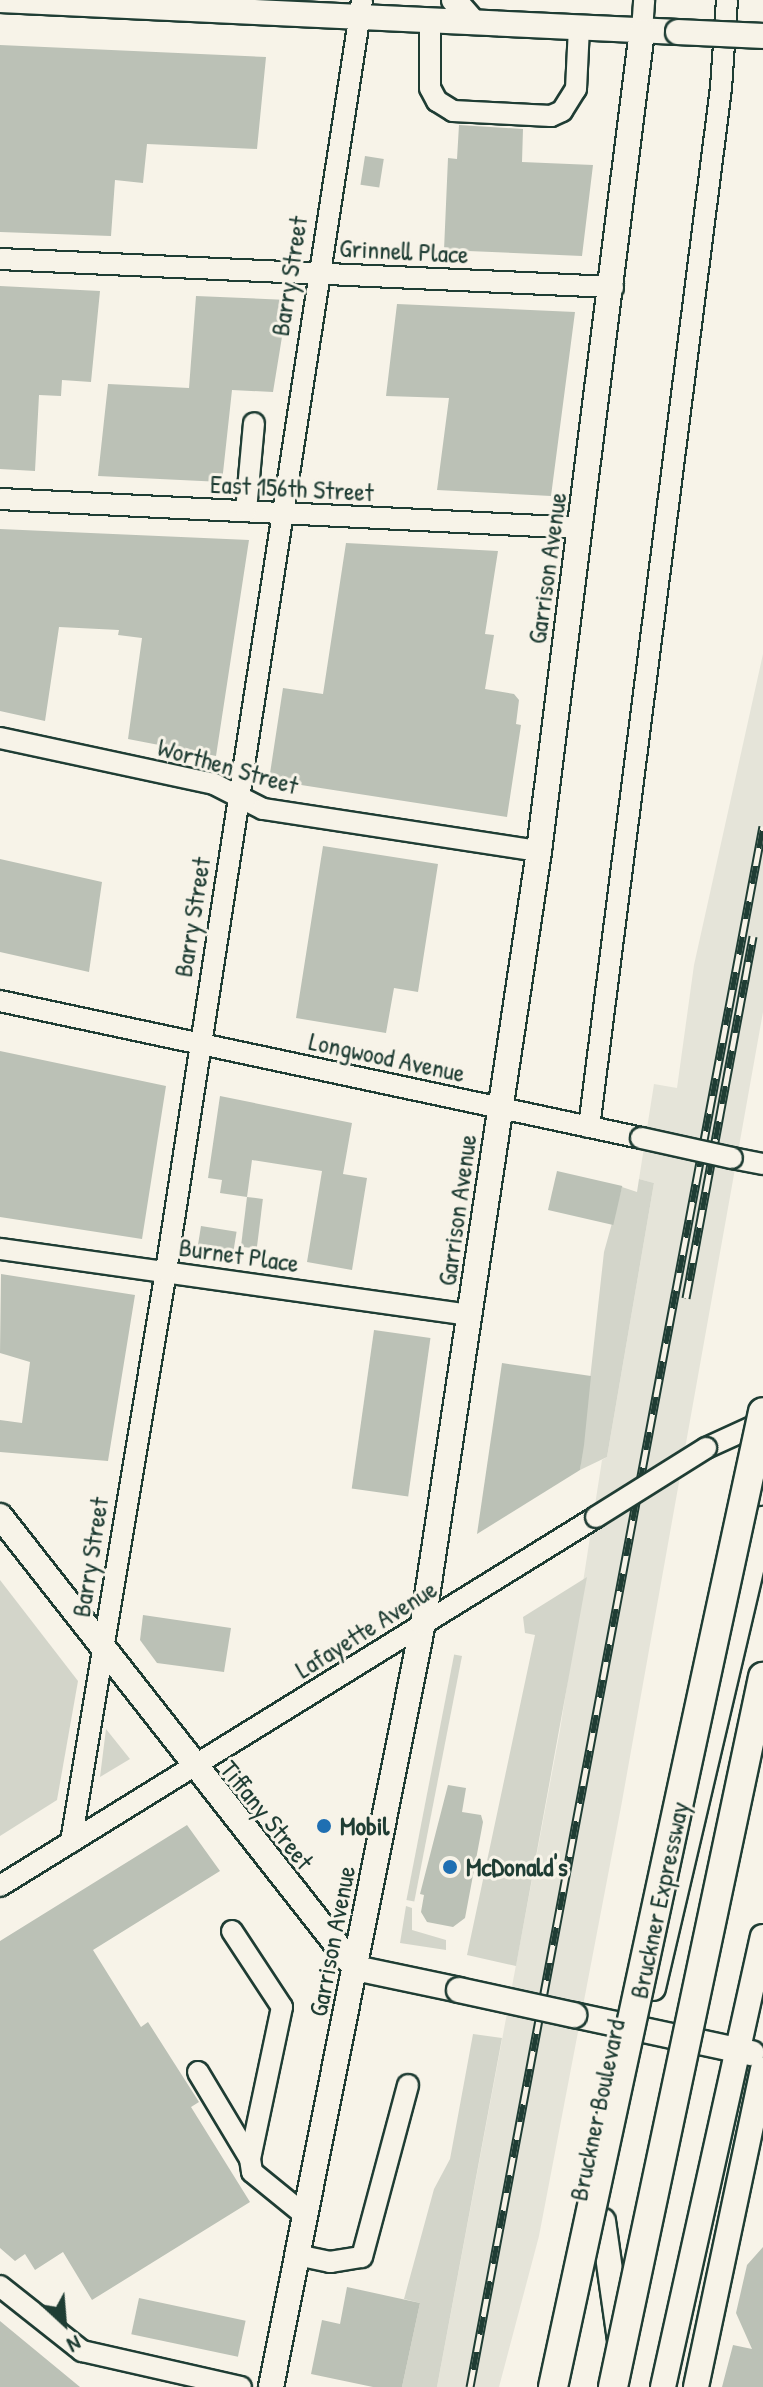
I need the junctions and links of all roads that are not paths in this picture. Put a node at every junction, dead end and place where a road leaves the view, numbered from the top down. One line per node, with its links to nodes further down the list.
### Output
1 (0, 0): 5 (main road)
2 (454, 0): 8 (main road)
3 (644, 0): 10 (street)
4 (727, 0): 26 (street)
5 (104, 3): 6 (main road)
6 (361, 7): 7 (main road); 13 (street, Barry Street)
7 (430, 19): 8 (main road); 9 (street)
8 (473, 22): 9 (main road)
9 (579, 28): 10 (main road)
10 (642, 31): 11 (main road, bridge); 14 (main road, Garrison Avenue)
11 (763, 36)
12 (0, 259): 13 (street, Grinnell Place)
13 (317, 273): 14 (street, Grinnell Place); 18 (street, Barry Street)
14 (613, 287): 19 (main road, Garrison Avenue)
15 (254, 423): 17 (street)
16 (0, 499): 17 (street, East 156th Street)
17 (246, 511): 18 (street, East 156th Street)
18 (282, 513): 19 (street, East 156th Street); 21 (street, Barry Street)
19 (581, 528): 22 (main road, Garrison Avenue)
20 (0, 738): 21 (street, Worthen Street)
21 (240, 798): 22 (street, Worthen Street); 24 (street, Barry Street)
22 (539, 851): 25 (main road, Garrison Avenue)
23 (0, 1001): 24 (street, Longwood Avenue)
24 (200, 1044): 25 (street, Longwood Avenue); 29 (street, Barry Street)
25 (500, 1107): 26 (street, Longwood Avenue); 30 (main road, Garrison Avenue)
26 (589, 1127): 27 (street, Longwood Avenue, bridge)
27 (763, 1164)
28 (0, 1249): 29 (street, Burnet Place)
29 (166, 1271): 30 (street, Burnet Place); 36 (street, Barry Street)
30 (470, 1315): 35 (main road, Garrison Avenue)
31 (763, 1412): 61 (highway, Bruckner Expressway, bridge)
32 (763, 1422): 35 (street, Lafayette Avenue, bridge)
33 (0, 1516): 36 (main road, Tiffany Street)
34 (763, 1519): 45 (main road, Bruckner Boulevard)
35 (423, 1623): 39 (street, Lafayette Avenue); 44 (main road, Garrison Avenue)
36 (103, 1650): 39 (main road, Tiffany Street); 40 (street, Barry Street)
37 (763, 1677): 63 (highway, Bruckner Expressway, bridge)
38 (763, 1736): 46 (main road)
39 (193, 1768): 40 (street, Lafayette Avenue); 44 (main road, Tiffany Street)
40 (71, 1842): 41 (street, Lafayette Avenue)
41 (0, 1886)
42 (232, 1931): 53 (street)
43 (763, 1937): 47 (main road)
44 (355, 1968): 45 (main road, bridge); 54 (main road, Garrison Avenue)
45 (643, 2030): 46 (main road); 55 (main road, Bruckner Boulevard)
46 (698, 2042): 47 (main road); 58 (main road)
47 (739, 2051): 48 (main road); 64 (main road)
48 (763, 2056)
49 (763, 2070): 52 (main road)
50 (198, 2072): 53 (street)
51 (408, 2085): 56 (street)
52 (754, 2157): 65 (main road)
53 (250, 2159): 54 (street)
54 (305, 2215): 56 (main road, Garrison Avenue)
55 (603, 2221): 58 (main road); 62 (main road, Bruckner Boulevard)
56 (297, 2255): 60 (main road, Garrison Avenue)
57 (0, 2286): 59 (street)
58 (621, 2347): 63 (main road)
59 (241, 2387)
60 (271, 2387)
61 (553, 2387)
62 (567, 2387)
63 (612, 2387)
64 (663, 2387)
65 (696, 2387)

